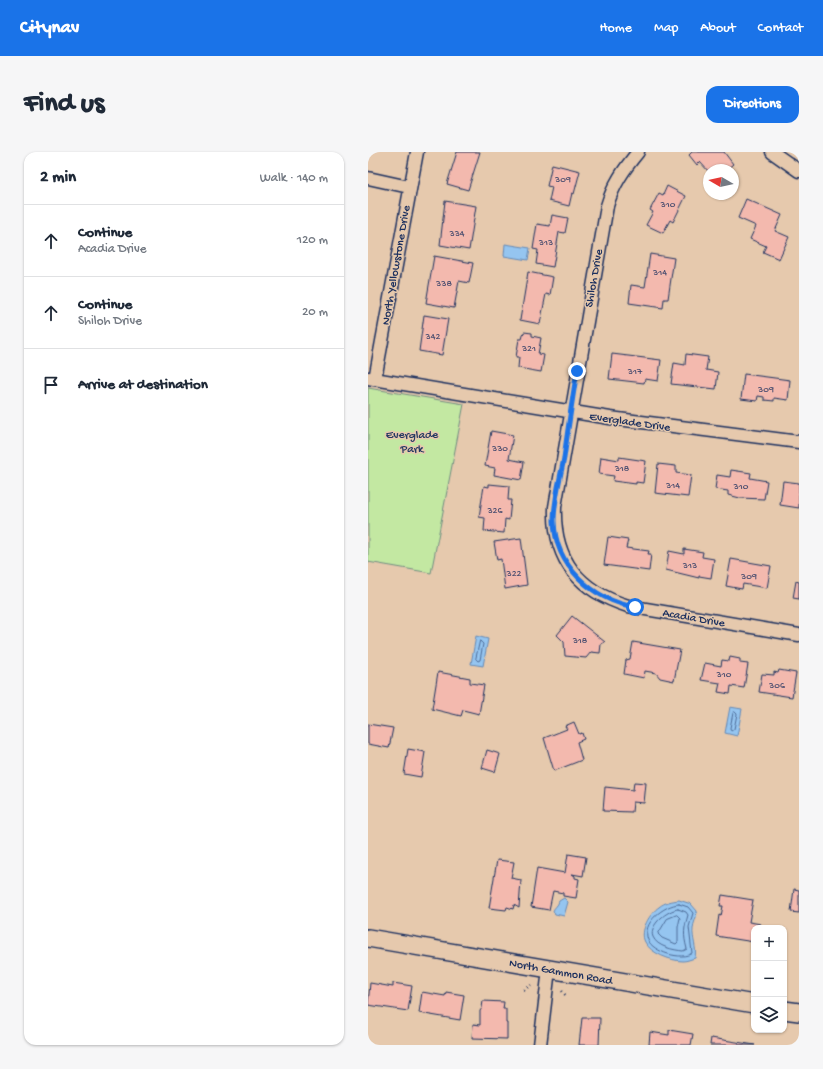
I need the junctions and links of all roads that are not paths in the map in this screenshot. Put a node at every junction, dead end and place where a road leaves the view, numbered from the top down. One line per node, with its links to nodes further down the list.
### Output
1 (417, 152): 6 (street, North Yellowstone Drive)
2 (638, 152): 8 (street, Shiloh Drive)
3 (772, 152): 4 (street)
4 (799, 171)
5 (368, 178): 6 (street)
6 (409, 187): 7 (street, North Yellowstone Drive)
7 (372, 378): 8 (street, Everglade Drive)
8 (570, 412): 9 (street, Everglade Drive); 10 (street, Acadia Drive)
9 (799, 442)
10 (799, 635)
11 (368, 938): 12 (main road, North Gammon Road)
12 (549, 969): 13 (main road, North Gammon Road); 16 (street)
13 (751, 1003)
14 (787, 1010): 15 (main road)
15 (799, 1012)
16 (540, 1045)

